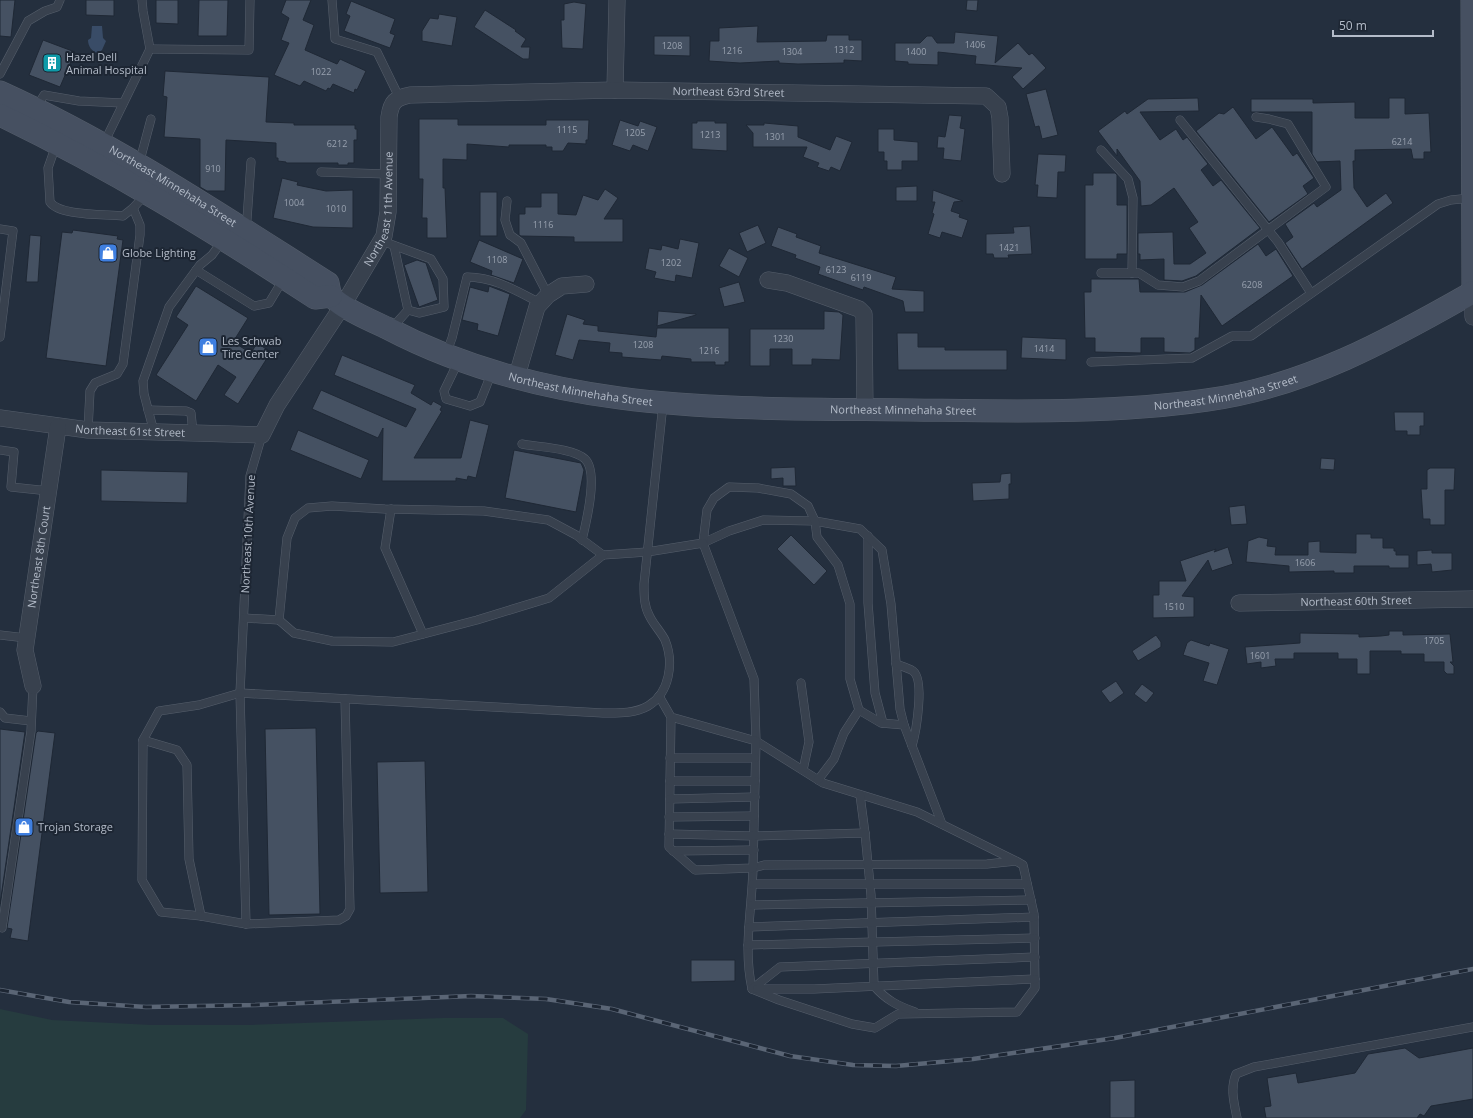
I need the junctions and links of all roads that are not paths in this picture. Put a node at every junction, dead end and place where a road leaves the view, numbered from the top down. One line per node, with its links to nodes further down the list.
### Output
1 (142, 0): 7 (lane)
2 (250, 0): 7 (lane)
3 (332, 0): 12 (lane)
4 (617, 0): 10 (street)
5 (1472, 0): 29 (main road)
6 (60, 1): 8 (lane)
7 (150, 48): 13 (lane)
8 (2, 63): 9 (lane)
9 (0, 74)
10 (616, 90): 12 (street, Northeast 63rd Street); 27 (street, Northeast 63rd Street)
11 (0, 92): 14 (main road, Northeast Minnehaha Street)
12 (395, 101): 26 (street, Northeast 11th Avenue)
13 (123, 103): 14 (lane); 20 (lane)
14 (36, 109): 20 (main road, Northeast Minnehaha Street)
15 (0, 115): 19 (main road, Northeast Minnehaha Street)
16 (1256, 117): 34 (lane)
17 (151, 119): 24 (lane)
18 (1180, 120): 34 (lane)
19 (57, 142): 22 (main road, Northeast Minnehaha Street); 31 (lane)
20 (104, 144): 24 (main road, Northeast Minnehaha Street)
21 (1101, 150): 38 (lane)
22 (80, 155): 24 (main road); 28 (main road, Northeast Minnehaha Street)
23 (251, 162): 33 (lane)
24 (139, 165): 33 (main road, Northeast Minnehaha Street)
25 (321, 172): 26 (lane)
26 (388, 174): 35 (street, Northeast 11th Avenue)
27 (1002, 174)
28 (148, 192): 31 (lane); 33 (main road)
29 (1472, 198): 42 (main road); 43 (lane)
30 (507, 202): 44 (lane)
31 (133, 208): 59 (lane)
32 (0, 229): 49 (lane)
33 (232, 229): 36 (lane); 39 (main road, Northeast Minnehaha Street); 45 (main road, Northeast Minnehaha Street)
34 (1269, 231): 38 (lane); 43 (lane)
35 (388, 244): 45 (street, Northeast 11th Avenue); 46 (lane); 46 (lane)
36 (196, 270): 39 (lane); 56 (lane)
37 (1101, 273): 38 (lane)
38 (1132, 273)
39 (284, 278): 45 (main road, Northeast Minnehaha Street)
40 (768, 280): 55 (street)
41 (586, 284): 44 (street)
42 (1473, 292): 47 (street); 55 (main road, Northeast Minnehaha Street)
43 (1311, 293): 51 (lane)
44 (544, 299): 50 (lane); 53 (street)
45 (337, 301): 48 (main road, Northeast Minnehaha Street); 62 (street, Northeast 10th Avenue)
46 (408, 310): 48 (lane)
47 (1473, 317)
48 (390, 330): 50 (main road, Northeast Minnehaha Street)
49 (0, 337)
50 (453, 358): 52 (main road, Northeast Minnehaha Street); 52 (lane)
51 (1091, 362)
52 (492, 371): 53 (main road, Northeast Minnehaha Street)
53 (516, 379): 54 (main road, Northeast Minnehaha Street)
54 (663, 404): 55 (main road, Northeast Minnehaha Street); 71 (lane)
55 (865, 409)
56 (148, 410): 60 (lane); 61 (lane)
57 (0, 418): 58 (street, Northeast 61st Street)
58 (58, 427): 59 (street, Northeast 61st Street); 65 (street, Northeast 8th Court)
59 (88, 430): 60 (street, Northeast 61st Street)
60 (154, 432): 61 (street, Northeast 61st Street)
61 (193, 433): 62 (street, Northeast 61st Street)
62 (262, 435): 75 (lane, Northeast 10th Avenue)
63 (522, 444): 69 (lane)
64 (0, 450): 65 (lane)
65 (49, 491): 79 (street, Northeast 8th Court)
66 (391, 509): 69 (lane); 76 (lane); 77 (lane)
67 (815, 521): 68 (lane); 70 (lane); 70 (lane); 86 (lane)
68 (868, 536): 80 (lane); 90 (lane)
69 (582, 540): 72 (lane)
70 (703, 543): 71 (lane); 93 (lane)
71 (647, 552): 72 (lane); 84 (lane)
72 (603, 555): 77 (lane)
73 (1473, 599): 74 (street, Northeast 60th Street)
74 (1239, 603)
75 (244, 618): 76 (lane); 83 (lane, Northeast 10th Avenue)
76 (279, 620): 77 (lane)
77 (423, 634)
78 (0, 635): 79 (lane)
79 (26, 638): 82 (street, Northeast 8th Court)
80 (896, 664): 91 (lane); 94 (lane)
81 (800, 683): 97 (lane)
82 (33, 686): 89 (lane)
83 (240, 693): 85 (lane); 92 (lane); 124 (lane, Northeast 10th Avenue)
84 (659, 696): 85 (lane); 88 (lane)
85 (346, 699): 124 (lane)
86 (859, 710): 90 (lane); 98 (lane)
87 (0, 712): 89 (lane)
88 (671, 717): 93 (lane); 95 (lane)
89 (31, 721): 125 (lane)
90 (883, 723): 91 (lane)
91 (904, 725): 94 (lane)
92 (143, 740): 121 (lane); 121 (lane)
93 (756, 741): 96 (lane); 97 (lane)
94 (912, 746): 106 (lane)
95 (670, 758): 96 (lane); 99 (lane)
96 (755, 758): 100 (lane)
97 (802, 770): 98 (lane)
98 (818, 780): 101 (lane)
99 (670, 781): 100 (lane); 103 (lane)
100 (755, 781): 102 (lane)
101 (860, 795): 106 (lane); 107 (lane)
102 (754, 797): 103 (lane); 104 (lane)
103 (670, 799): 105 (lane)
104 (754, 816): 105 (lane); 109 (lane)
105 (669, 817): 108 (lane)
106 (942, 824): 112 (lane)
107 (865, 833): 109 (lane); 113 (lane)
108 (669, 834): 109 (lane); 111 (lane)
109 (754, 836): 110 (lane)
110 (754, 850): 111 (lane); 114 (lane)
111 (673, 851): 114 (lane)
112 (1016, 861): 113 (lane); 117 (lane)
113 (868, 864): 114 (lane); 116 (lane)
114 (753, 868): 115 (lane)
115 (753, 884): 116 (lane); 120 (lane)
116 (870, 884): 117 (lane); 119 (lane)
117 (1027, 884): 118 (lane)
118 (1031, 900): 119 (lane); 122 (lane)
119 (872, 903): 120 (lane); 123 (lane)
120 (752, 905): 126 (lane)
121 (201, 916): 124 (lane)
122 (1034, 917): 123 (lane); 127 (lane)
123 (872, 923): 126 (lane); 128 (lane)
124 (246, 924)
125 (0, 927)
126 (749, 927): 129 (lane)
127 (1035, 938): 128 (lane); 130 (lane)
128 (873, 942): 129 (lane); 131 (lane)
129 (748, 945): 134 (lane)
130 (1035, 957): 131 (lane); 132 (lane)
131 (874, 964): 133 (lane); 134 (lane)
132 (1035, 979): 133 (lane); 135 (lane)
133 (874, 986): 134 (lane); 135 (lane)
134 (752, 989): 135 (lane)
135 (923, 1014)
136 (1473, 1027): 137 (lane)
137 (1237, 1118)

